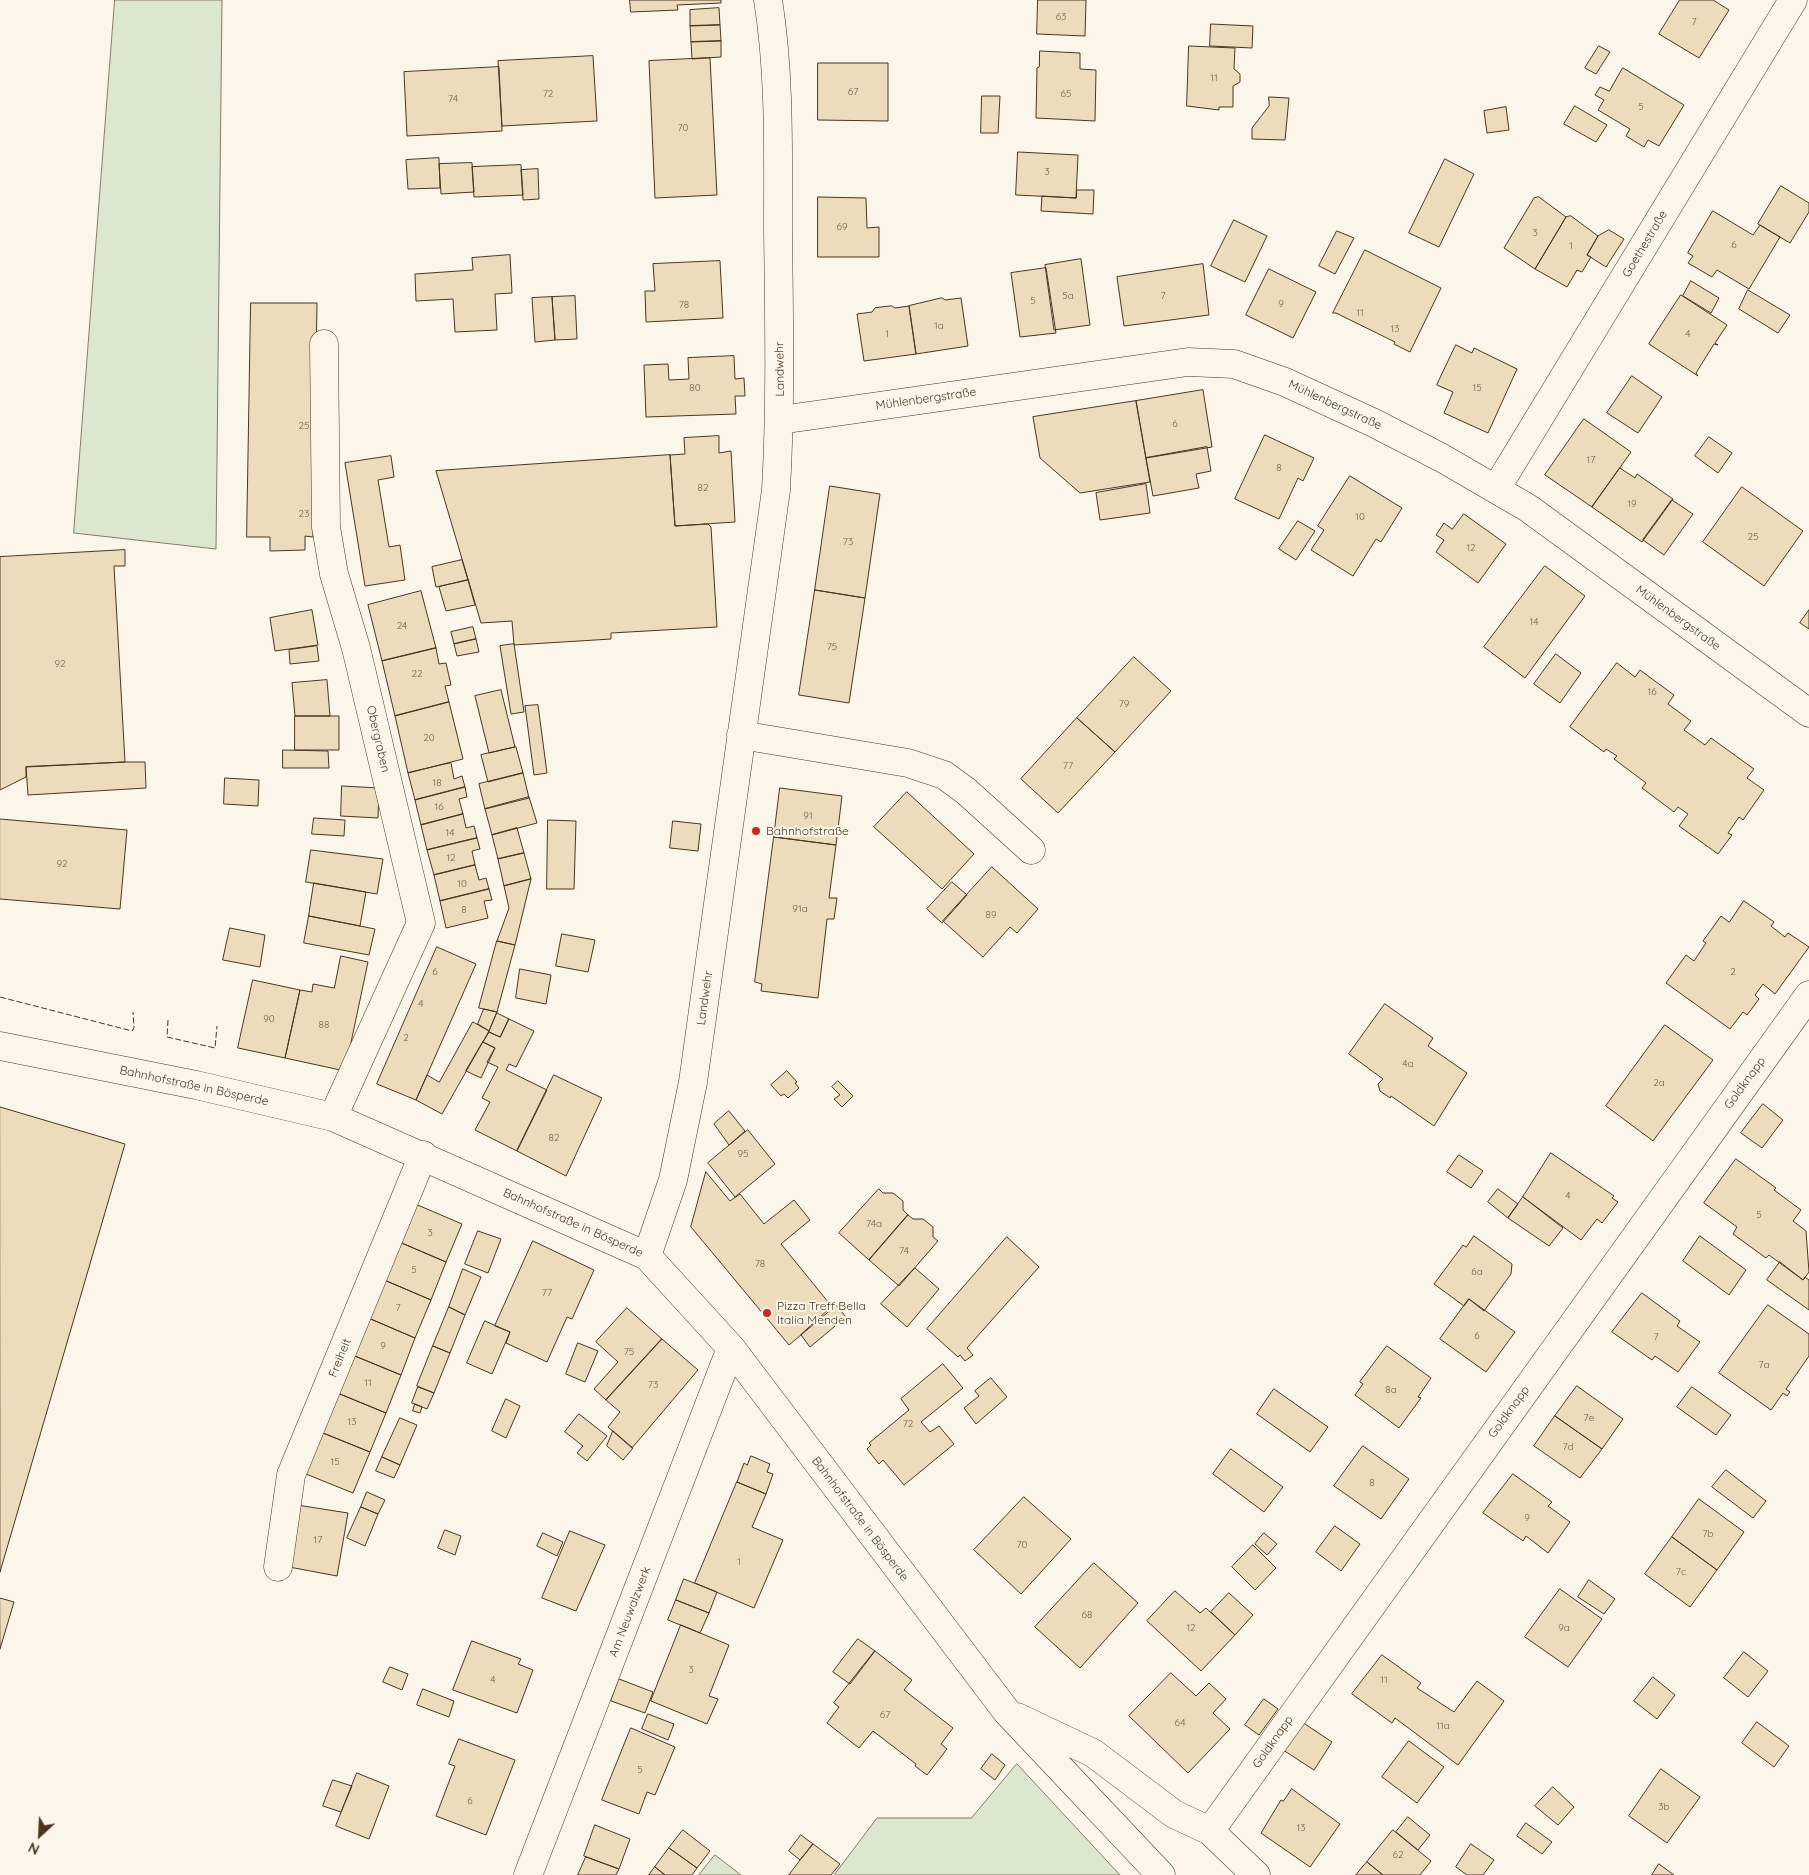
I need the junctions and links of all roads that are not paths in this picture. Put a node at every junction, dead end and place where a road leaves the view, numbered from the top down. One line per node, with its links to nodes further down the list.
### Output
1 (768, 0): 4 (street, Landwehr)
2 (1793, 0): 5 (street, Goethestraße)
3 (324, 344): 11 (street, Obergraben)
4 (780, 420): 5 (street, Mühlenbergstraße); 7 (street, Landwehr)
5 (1496, 489): 6 (street, Mühlenbergstraße)
6 (1809, 713)
7 (741, 735): 8 (street); 13 (street, Landwehr)
8 (1031, 850)
9 (1809, 995): 17 (street, Goldknapp)
10 (0, 1046): 11 (street, Bahnhofstraße in Bösperde)
11 (333, 1117): 12 (street, Bahnhofstraße in Bösperde)
12 (424, 1156): 13 (street, Bahnhofstraße in Bösperde); 15 (street, Freiheit)
13 (647, 1256): 14 (street, Bahnhofstraße in Bösperde)
14 (731, 1348): 16 (street, Bahnhofstraße in Bösperde); 18 (street, Am Neuwalzwerk)
15 (278, 1567)
16 (1007, 1712): 17 (street, Bahnhofstraße in Bösperde); 19 (street, Bahnhofstraße in Bösperde)
17 (1210, 1831): 20 (street, Bahnhofstraße in Bösperde)
18 (528, 1875)
19 (1161, 1875)
20 (1256, 1875)

